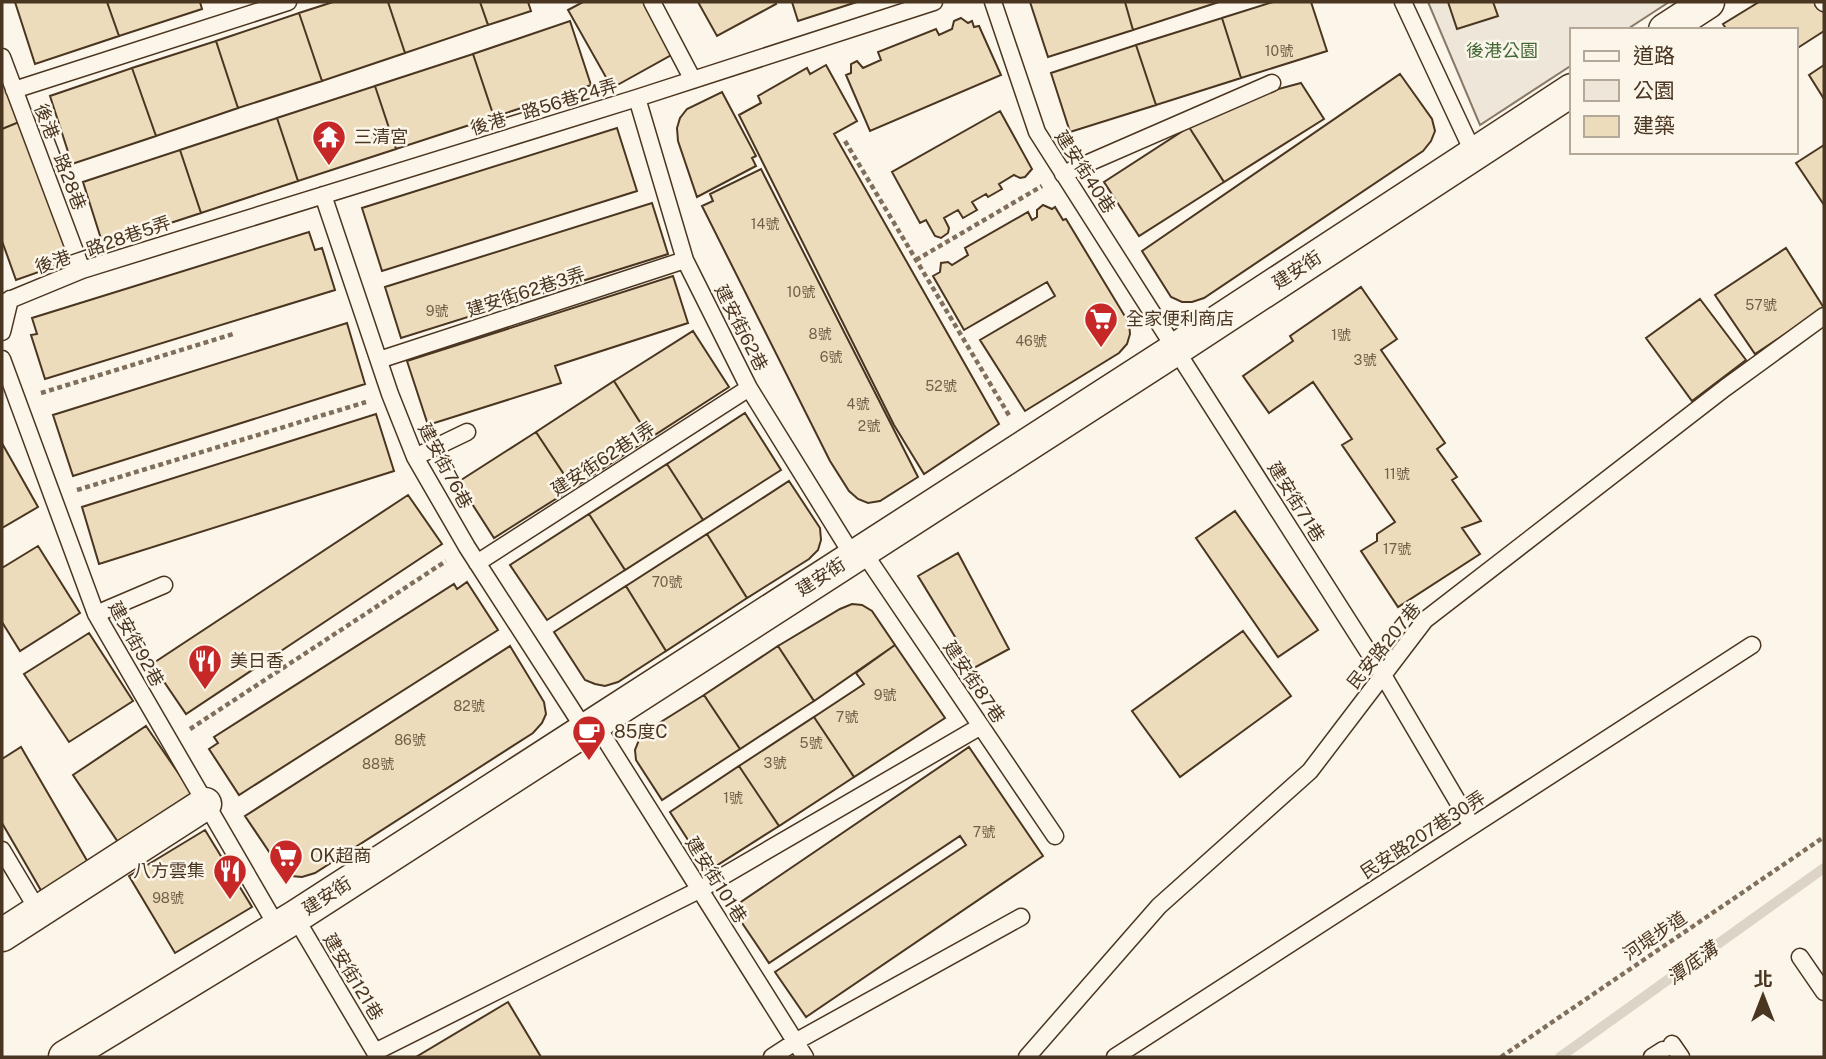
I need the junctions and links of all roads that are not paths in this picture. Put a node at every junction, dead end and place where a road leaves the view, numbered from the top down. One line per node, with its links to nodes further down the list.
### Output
1 (288, 2): 11 (lane)
2 (652, 2): 9 (lane)
3 (934, 2): 9 (lane, 後港一路56巷24弄)
4 (993, 2): 15 (lane, 建安街40巷)
5 (1403, 2): 14 (lane)
6 (1708, 2): 7 (street)
7 (1668, 28)
8 (2, 57): 11 (lane, 後港一路28巷)
9 (693, 80): 13 (lane, 後港一路56巷24弄)
10 (1272, 83): 15 (lane)
11 (14, 90): 18 (lane, 後港一路28巷)
12 (1570, 91): 14 (street, 建安街)
13 (637, 98): 16 (lane, 後港一路56巷24弄); 17 (lane, 建安街62巷)
14 (1474, 154): 22 (street, 建安街)
15 (1063, 174): 22 (lane, 建安街40巷)
16 (323, 195): 18 (lane, 後港一路28巷5弄); 24 (lane, 建安街76巷)
17 (685, 260): 24 (lane, 建安街62巷3弄); 25 (lane, 建安街62巷)
18 (82, 270): 19 (lane, 後港一路28巷5弄)
19 (6, 301): 21 (lane)
20 (1824, 316): 33 (lane, 民安路207巷)
21 (2, 332)
22 (1176, 349): 28 (street, 建安街); 33 (lane, 建安街71巷)
23 (2, 359): 31 (lane, 建安街92巷)
24 (379, 360): 27 (lane, 建安街76巷)
25 (749, 388): 28 (lane, 建安街62巷); 29 (lane, 建安街62巷1弄)
26 (467, 432): 27 (lane)
27 (415, 457): 29 (lane, 建安街76巷)
28 (857, 553): 34 (street, 建安街); 35 (lane, 建安街87巷)
29 (477, 563): 34 (lane, 建安街76巷)
30 (164, 585): 31 (lane)
31 (96, 614): 36 (lane, 建安街92巷)
32 (1752, 645): 37 (lane, 民安路207巷30弄)
33 (1383, 675): 37 (lane, 建安街71巷); 52 (lane, 民安路207巷)
34 (590, 726): 40 (lane, 建安街101巷); 43 (street, 建安街)
35 (981, 726): 38 (lane, 建安街87巷); 40 (lane)
36 (205, 804): 41 (street); 43 (lane, 建安街92巷)
37 (1472, 826): 53 (lane, 民安路207巷30弄)
38 (1055, 836)
39 (2, 850): 41 (lane)
40 (699, 890): 47 (lane, 建安街101巷); 48 (lane)
41 (39, 912): 44 (street)
42 (1021, 917): 47 (lane)
43 (287, 923): 48 (lane, 建安街121巷); 49 (street, 建安街)
44 (2, 934)
45 (1800, 957): 46 (lane)
46 (1824, 992)
47 (795, 1042): 50 (lane); 51 (lane, 建安街101巷)
48 (376, 1055)
49 (65, 1057)
50 (772, 1057)
51 (804, 1057)
52 (1027, 1057)
53 (1115, 1057)

